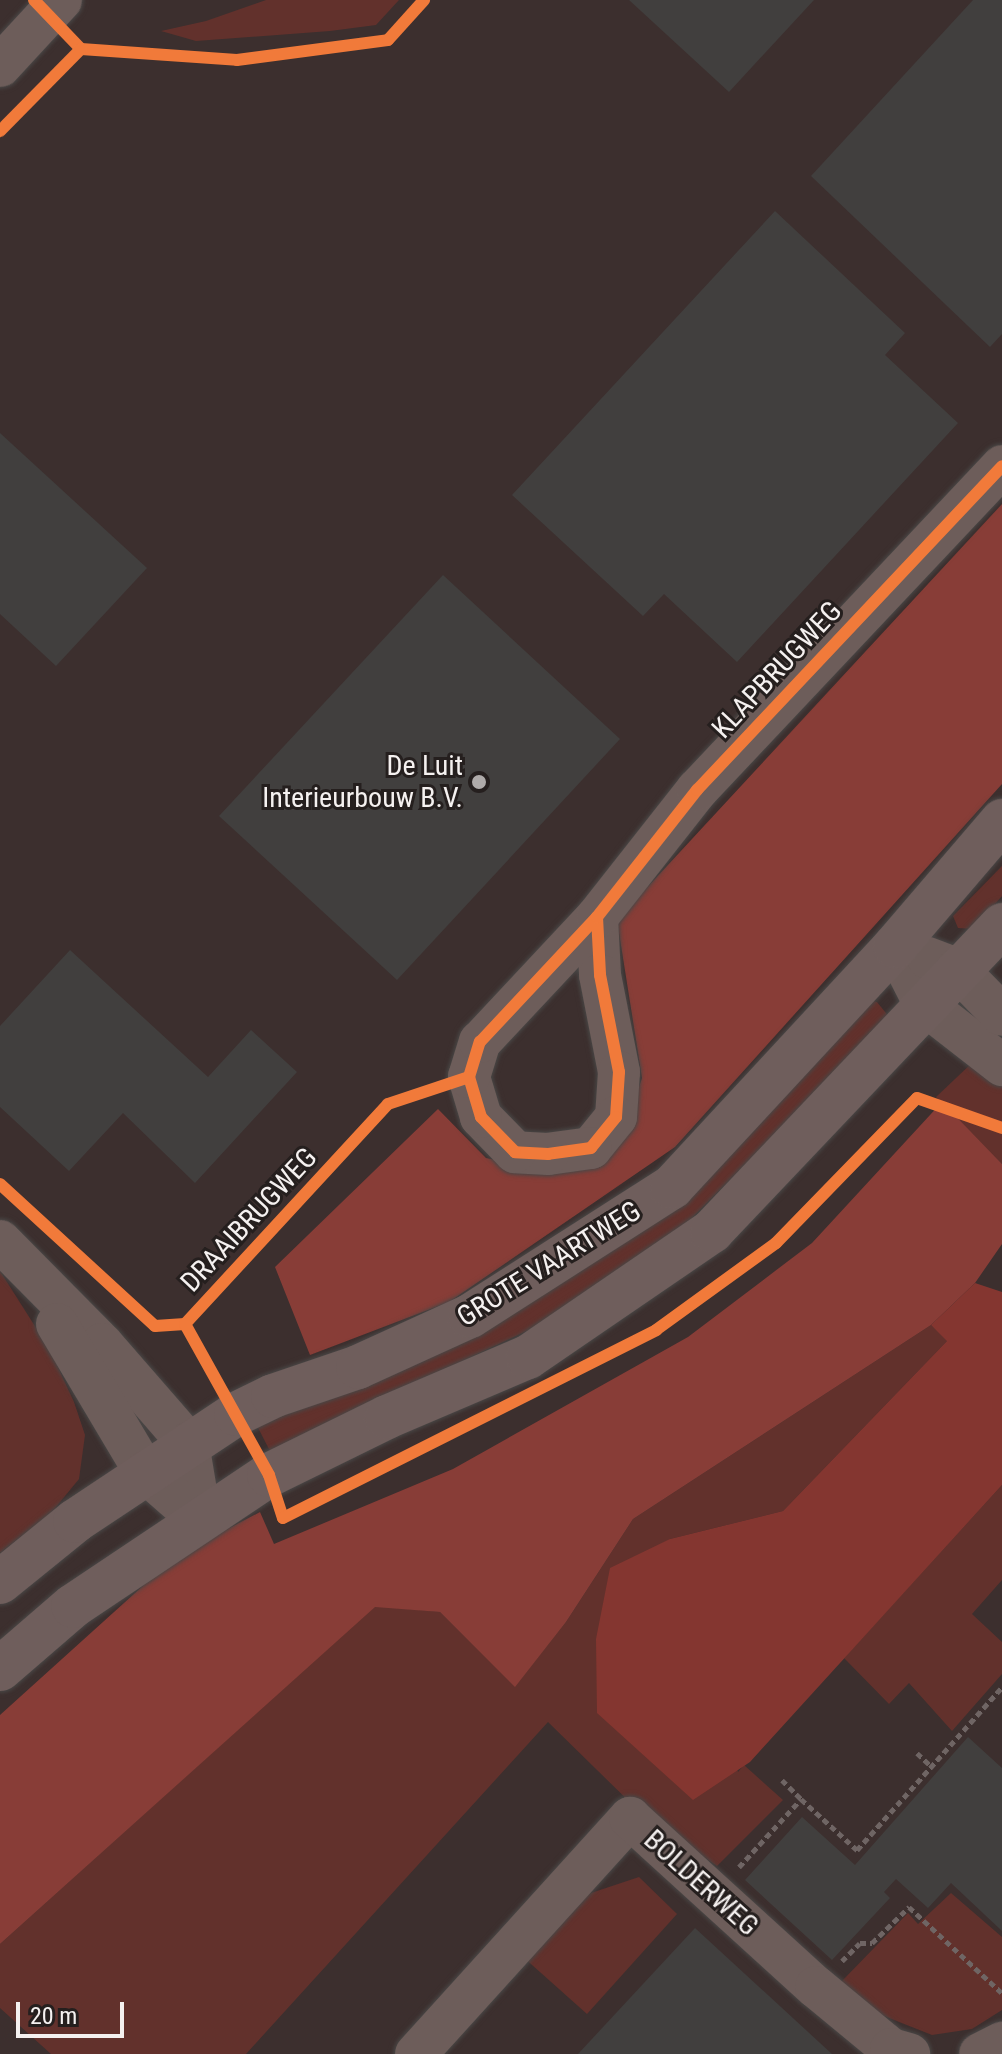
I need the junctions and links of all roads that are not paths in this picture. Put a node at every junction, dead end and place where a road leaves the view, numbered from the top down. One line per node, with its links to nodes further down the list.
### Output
1 (61, 0): 2 (street)
2 (0, 66)
3 (1002, 466): 5 (street, KLAPBRUGWEG)
4 (1002, 821): 7 (main road, GROTE VAARTWEG)
5 (597, 917): 5 (street, KLAPBRUGWEG)
6 (1002, 925): 8 (main road)
7 (895, 946): 8 (street); 9 (street); 13 (main road, GROTE VAARTWEG)
8 (957, 969): 9 (main road); 10 (street)
9 (925, 1005): 11 (street); 15 (main road)
10 (1002, 1015)
11 (1002, 1065)
12 (5, 1246): 13 (street); 14 (street)
13 (188, 1443): 14 (main road, GROTE VAARTWEG); 15 (street)
14 (145, 1472): 15 (street); 16 (main road, GROTE VAARTWEG)
15 (201, 1521): 17 (main road)
16 (0, 1582)
17 (0, 1669)
18 (1002, 2043): 21 (street)
19 (416, 2054): 20 (street, BOLDERWEG)
20 (909, 2054)
21 (980, 2054)

